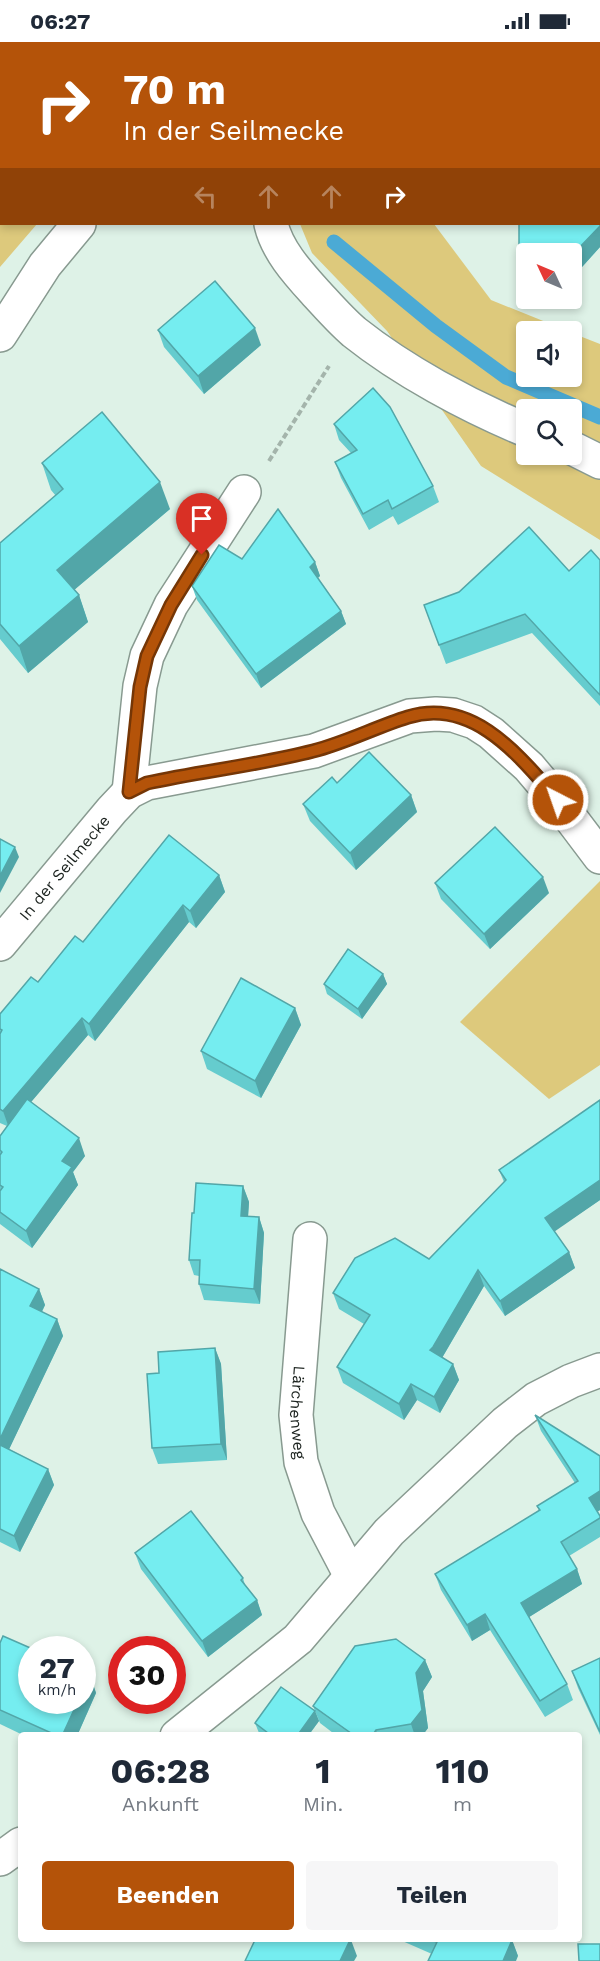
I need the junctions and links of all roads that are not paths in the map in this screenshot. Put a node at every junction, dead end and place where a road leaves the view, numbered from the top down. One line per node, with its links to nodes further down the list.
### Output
1 (77, 225): 3 (street)
2 (271, 225): 4 (street)
3 (0, 335)
4 (516, 425)
5 (582, 453): 6 (street)
6 (600, 462)
7 (244, 492): 8 (street)
8 (129, 792): 9 (street, In der Seilmecke); 10 (street, In der Seilmecke)
9 (600, 857)
10 (0, 944)
11 (310, 1239): 13 (street, Lärchenweg)
12 (600, 1370): 13 (street)
13 (351, 1576): 14 (street)
14 (182, 1732)
15 (18, 1846): 16 (street)
16 (0, 1859)

